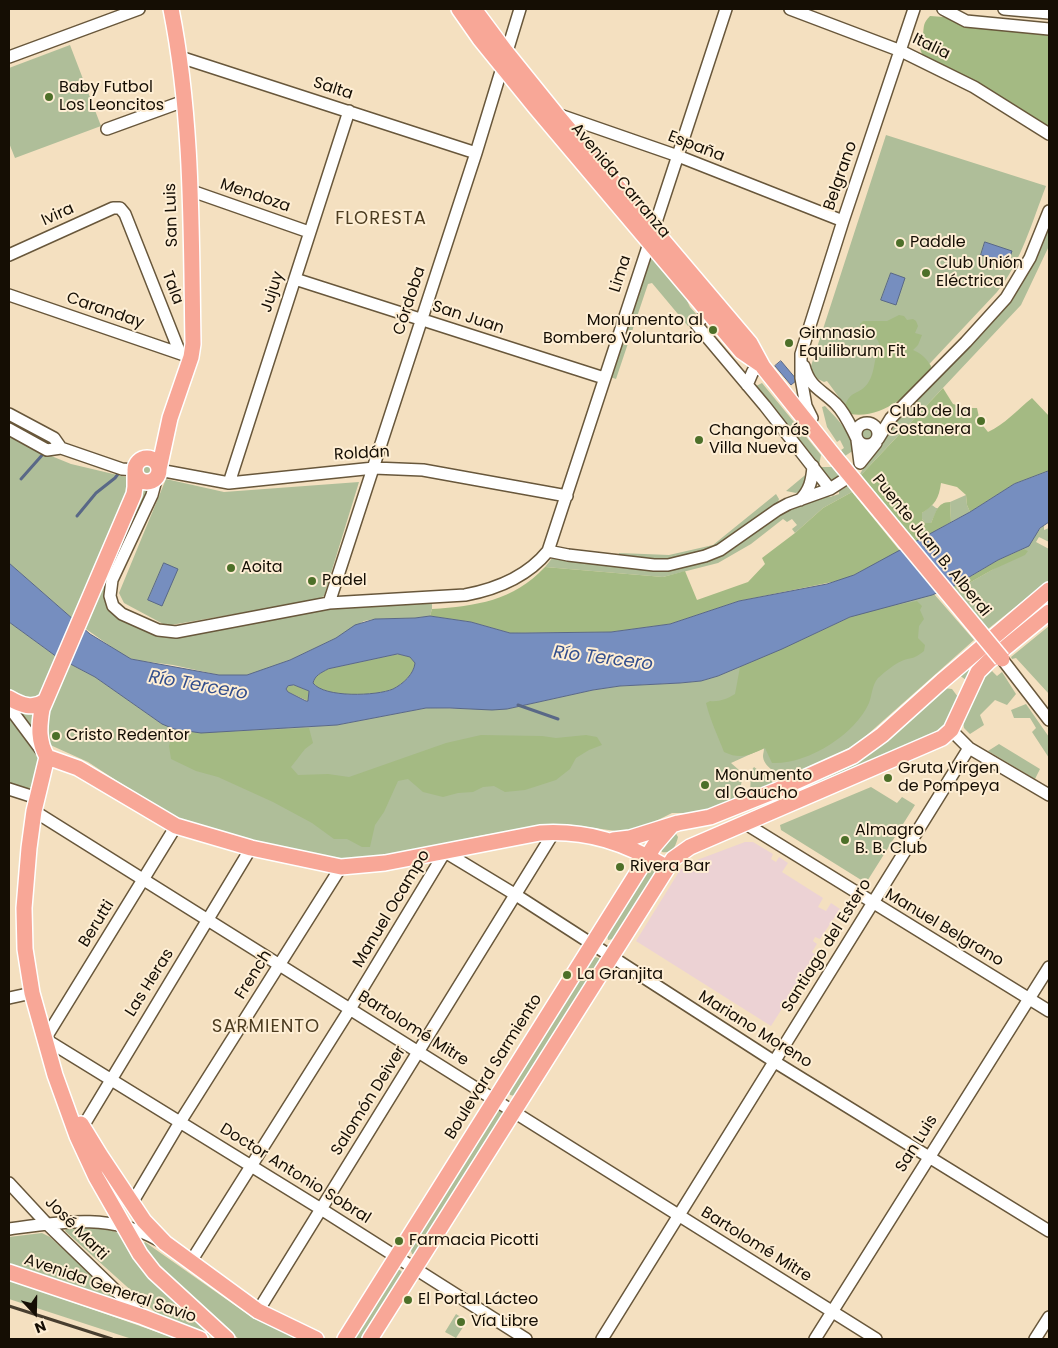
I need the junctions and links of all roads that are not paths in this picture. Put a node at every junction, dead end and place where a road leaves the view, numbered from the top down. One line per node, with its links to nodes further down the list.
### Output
1 (139, 9): 15 (street)
2 (171, 9): 14 (main road, San Luis)
3 (459, 9): 16 (main road, Avenida Carranza)
4 (474, 9): 16 (main road, Avenida Carranza)
5 (520, 9): 16 (street, Córdoba)
6 (726, 9): 26 (street, Lima)
7 (790, 9): 13 (street, Italia)
8 (914, 9): 13 (street, Belgrano)
9 (943, 9): 12 (street)
10 (1004, 9): 11 (street)
11 (1049, 13)
12 (1049, 29)
13 (901, 50): 23 (street, Italia); 30 (street, Belgrano)
14 (180, 57): 17 (main road, San Luis); 19 (street, Salta)
15 (9, 58)
16 (504, 59): 18 (main road, Avenida Carranza); 20 (main road, Avenida Carranza); 24 (street, Córdoba)
17 (184, 101): 21 (street); 27 (main road, San Luis)
18 (536, 108): 20 (street, España); 32 (main road, Avenida Carranza)
19 (349, 112): 24 (street, Salta); 31 (street, Jujuy)
20 (556, 114): 22 (street, España); 25 (main road, Avenida Carranza)
21 (107, 129)
22 (601, 129): 25 (street); 26 (street, España)
23 (1049, 134)
24 (476, 153): 37 (street, Córdoba)
25 (591, 155): 32 (main road, Avenida Carranza)
26 (678, 156): 30 (street, España); 32 (street, Lima)
27 (190, 190): 31 (street, Mendoza); 39 (main road, San Luis)
28 (120, 208): 33 (street, Ivira); 39 (street, Tala)
29 (1049, 212): 48 (street)
30 (843, 220): 38 (street, Belgrano)
31 (309, 232): 34 (street, Jujuy)
32 (652, 236): 36 (main road, Avenida Carranza); 40 (main road, Avenida Carranza); 41 (street, Lima)
33 (9, 255)
34 (295, 279): 37 (street, San Juan); 61 (street, Jujuy)
35 (9, 295): 39 (street, Caranday)
36 (709, 312): 40 (main road, Avenida Carranza); 42 (street)
37 (421, 320): 41 (street, San Juan); 58 (street, Córdoba)
38 (802, 354): 43 (street); 47 (street)
39 (185, 355): 46 (main road, San Luis)
40 (764, 367): 42 (street); 51 (main road, Avenida Carranza)
41 (604, 378): 64 (street, Lima)
42 (747, 385): 56 (street)
43 (829, 398): 45 (street); 47 (street)
44 (9, 414): 54 (street)
45 (846, 416): 49 (street); 52 (street)
46 (170, 418): 57 (main road, San Luis); 59 (main road, San Luis)
47 (812, 418): 51 (street)
48 (891, 418): 49 (street); 53 (street)
49 (868, 423): 52 (street); 53 (street)
50 (9, 429): 54 (street)
51 (817, 434): 55 (main road, Avenida Carranza)
52 (857, 439): 53 (street); 53 (street)
53 (877, 441)
54 (61, 448): 57 (street)
55 (834, 456): 70 (main road, Puente Juan B. Alberdi, bridge)
56 (813, 466): 62 (street); 65 (street)
57 (137, 467): 59 (main road); 59 (main road); 63 (main road)
58 (374, 468): 61 (street, Roldán); 64 (street, Roldán); 68 (street, Córdoba)
59 (156, 474): 61 (street, Roldán); 63 (main road); 68 (street)
60 (844, 480): 62 (street)
61 (229, 483)
62 (830, 489): 65 (street)
63 (134, 494): 72 (main road)
64 (567, 496): 66 (street, Lima)
65 (800, 500): 66 (street)
66 (548, 550): 68 (street)
67 (1049, 590): 71 (main road)
68 (329, 603)
69 (1049, 612): 74 (main road)
70 (1002, 659): 76 (street)
71 (942, 681): 74 (main road); 81 (main road)
72 (47, 696): 73 (main road); 79 (main road)
73 (9, 698)
74 (964, 701): 77 (main road)
75 (9, 707): 79 (street)
76 (1049, 718)
77 (951, 730): 78 (street); 84 (main road)
78 (970, 748): 82 (street); 98 (street, Santiago del Estero)
79 (47, 757): 83 (main road); 87 (main road)
80 (9, 789): 83 (street, Bartolomé Mitre)
81 (775, 791): 84 (main road); 85 (main road)
82 (1047, 793)
83 (35, 804): 96 (street, Bartolomé Mitre); 104 (main road)
84 (783, 808): 86 (main road)
85 (677, 824): 89 (main road); 92 (main road); 93 (main road, Boulevard Sarmiento)
86 (746, 824): 92 (main road); 98 (street, Manuel Belgrano)
87 (176, 826): 90 (main road); 96 (street, Berutti)
88 (554, 832): 89 (main road); 91 (main road); 97 (street, Salomón Deiver)
89 (609, 840): 93 (main road)
90 (251, 848): 94 (main road); 99 (street, Las Heras)
91 (445, 852): 94 (main road); 97 (street, Mariano Moreno); 107 (street, Manuel Ocampo)
92 (681, 852): 95 (main road)
93 (648, 857): 95 (main road); 100 (main road, Boulevard Sarmiento)
94 (341, 867): 102 (street, French)
95 (666, 868): 101 (main road)
96 (143, 880): 99 (street, Bartolomé Mitre); 109 (street, Berutti)
97 (516, 895): 100 (street, Mariano Moreno); 110 (street, Salomón Deiver)
98 (872, 903): 106 (street, Manuel Belgrano); 111 (street, Santiago del Estero)
99 (208, 920): 102 (street, Bartolomé Mitre); 112 (street, Las Heras)
100 (592, 945): 101 (street, Mariano Moreno); 113 (main road, Boulevard Sarmiento)
101 (610, 957): 111 (street, Mariano Moreno); 114 (main road)
102 (280, 964): 107 (street, Bartolomé Mitre); 115 (street, French)
103 (1049, 967): 106 (street, San Luis)
104 (32, 993): 105 (street); 109 (main road)
105 (9, 998)
106 (1029, 999): 108 (street, Manuel Belgrano); 117 (street, San Luis)
107 (350, 1009): 110 (street, Bartolomé Mitre); 118 (street, Manuel Ocampo)
108 (1049, 1011)
109 (45, 1039): 112 (street, Doctor Antonio Sobral); 116 (main road)
110 (419, 1052): 113 (street, Bartolomé Mitre); 121 (street, Salomón Deiver)
111 (775, 1062): 117 (street, Mariano Moreno); 122 (street, Santiago del Estero)
112 (110, 1079): 115 (street, Doctor Antonio Sobral); 116 (street, Las Heras)
113 (494, 1100): 114 (street, Bartolomé Mitre); 128 (main road, Boulevard Sarmiento)
114 (513, 1111): 122 (street, Bartolomé Mitre); 130 (main road)
115 (180, 1122): 118 (street, Doctor Antonio Sobral); 120 (street, French)
116 (80, 1131): 120 (main road); 124 (main road)
117 (930, 1157): 126 (street, Mariano Moreno); 133 (street, San Luis)
118 (251, 1165): 121 (street, Doctor Antonio Sobral); 129 (street, Manuel Ocampo)
119 (9, 1183): 123 (street, José Marti)
120 (132, 1203): 127 (main road)
121 (321, 1208): 128 (street, Doctor Antonio Sobral); 132 (street, Salomón Deiver)
122 (680, 1216): 133 (street, Bartolomé Mitre); 142 (street, Santiago del Estero)
123 (47, 1224): 124 (street); 125 (street); 134 (street, José Marti)
124 (123, 1225): 127 (street); 137 (main road)
125 (9, 1229)
126 (1049, 1231)
127 (165, 1243): 129 (main road)
128 (397, 1257): 130 (street, Doctor Antonio Sobral); 139 (main road, Boulevard Sarmiento)
129 (190, 1262): 132 (main road)
130 (415, 1268): 140 (main road); 141 (street, Doctor Antonio Sobral)
131 (9, 1272): 134 (main road, Avenida General Savio)
132 (258, 1311): 138 (main road)
133 (832, 1312): 143 (street, San Luis); 144 (street, Bartolomé Mitre)
134 (143, 1317): 136 (main road, Avenida General Savio)
135 (1049, 1317): 145 (street)
136 (200, 1339)
137 (227, 1339)
138 (316, 1339)
139 (345, 1339)
140 (370, 1339)
141 (526, 1339)
142 (602, 1339)
143 (815, 1339)
144 (876, 1339)
145 (1036, 1339)

